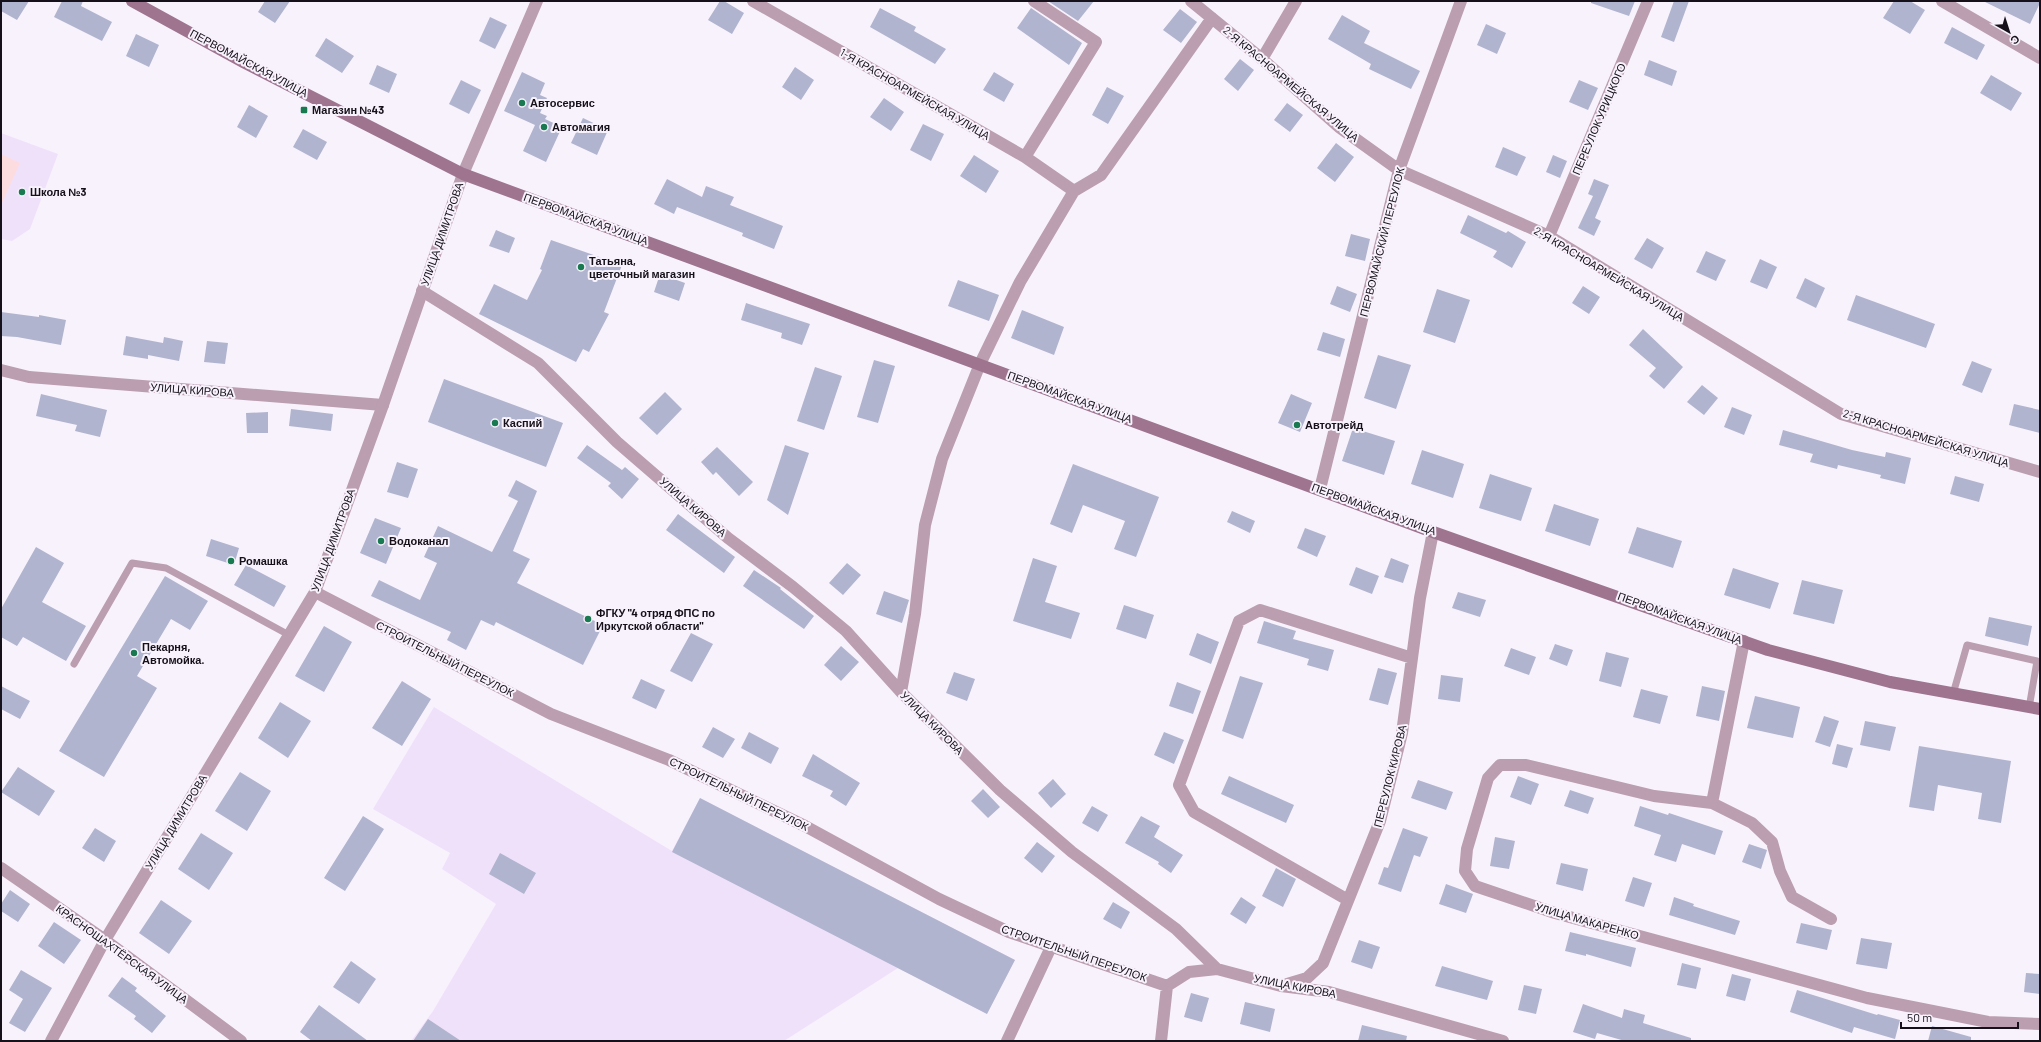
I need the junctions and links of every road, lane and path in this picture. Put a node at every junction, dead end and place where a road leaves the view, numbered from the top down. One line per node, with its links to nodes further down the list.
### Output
1 (132, 1): 15 (main road, ПЕРВОМАЙСКАЯ УЛИЦА)
2 (537, 1): 15 (street, УЛИЦА ДИМИТРОВА)
3 (753, 1): 13 (street, 1-Я КРАСНОАРМЕЙСКАЯ УЛИЦА)
4 (1034, 1): 13 (street)
5 (1191, 1): 10 (street, 2-Я КРАСНОАРМЕЙСКАЯ УЛИЦА)
6 (1296, 1): 12 (street)
7 (1461, 1): 14 (street, ПЕРВОМАЙСКИЙ ПЕРЕУЛОК)
8 (1648, 1): 17 (street, ПЕРЕУЛОК УРИЦКОГО)
9 (1942, 1): 11 (street)
10 (1212, 18): 12 (street, 2-Я КРАСНОАРМЕЙСКАЯ УЛИЦА); 16 (street)
11 (2040, 58)
12 (1262, 59): 14 (street, 2-Я КРАСНОАРМЕЙСКАЯ УЛИЦА)
13 (1025, 157): 16 (street, 1-Я КРАСНОАРМЕЙСКАЯ УЛИЦА)
14 (1399, 170): 17 (street, 2-Я КРАСНОАРМЕЙСКАЯ УЛИЦА); 23 (street, ПЕРВОМАЙСКИЙ ПЕРЕУЛОК)
15 (463, 174): 18 (street, УЛИЦА ДИМИТРОВА); 19 (main road, ПЕРВОМАЙСКАЯ УЛИЦА)
16 (1074, 192): 19 (street)
17 (1549, 236): 22 (street, 2-Я КРАСНОАРМЕЙСКАЯ УЛИЦА)
18 (422, 291): 21 (street, УЛИЦА ДИМИТРОВА); 30 (street, УЛИЦА КИРОВА)
19 (980, 364): 23 (main road, ПЕРВОМАЙСКАЯ УЛИЦА); 30 (street)
20 (1, 370): 21 (street, УЛИЦА КИРОВА)
21 (383, 405): 25 (street, УЛИЦА ДИМИТРОВА)
22 (2040, 472)
23 (1320, 489): 24 (main road, ПЕРВОМАЙСКАЯ УЛИЦА)
24 (1433, 532): 27 (main road, ПЕРВОМАЙСКАЯ УЛИЦА); 28 (street, ПЕРЕУЛОК КИРОВА)
25 (314, 592): 26 (street, УЛИЦА ДИМИТРОВА); 38 (street, СТРОИТЕЛЬНЫЙ ПЕРЕУЛОК)
26 (289, 635): 29 (lane); 37 (street, УЛИЦА ДИМИТРОВА)
27 (1744, 641): 31 (main road, ПЕРВОМАЙСКАЯ УЛИЦА); 33 (street)
28 (1412, 658): 35 (street, ПЕРЕУЛОК КИРОВА); 35 (street)
29 (74, 664)
30 (901, 692): 39 (street, УЛИЦА КИРОВА)
31 (1953, 694): 32 (main road, ПЕРВОМАЙСКАЯ УЛИЦА); 32 (lane)
32 (2035, 708)
33 (1712, 803): 36 (street, УЛИЦА МАКАРЕНКО); 42 (street, УЛИЦА МАКАРЕНКО)
34 (1, 868): 37 (street, КРАСНОШАХТЁРСКАЯ УЛИЦА)
35 (1348, 900): 41 (street, ПЕРЕУЛОК КИРОВА)
36 (1831, 919)
37 (105, 940): 43 (street, УЛИЦА ДИМИТРОВА); 44 (street, КРАСНОШАХТЁРСКАЯ УЛИЦА)
38 (1052, 947): 40 (street, СТРОИТЕЛЬНЫЙ ПЕРЕУЛОК); 45 (street)
39 (1217, 969): 40 (street); 41 (street, УЛИЦА КИРОВА)
40 (1167, 986): 46 (street)
41 (1281, 986): 47 (street, УЛИЦА КИРОВА)
42 (2040, 1024)
43 (51, 1041)
44 (241, 1041)
45 (1008, 1041)
46 (1161, 1041)
47 (1503, 1041)

